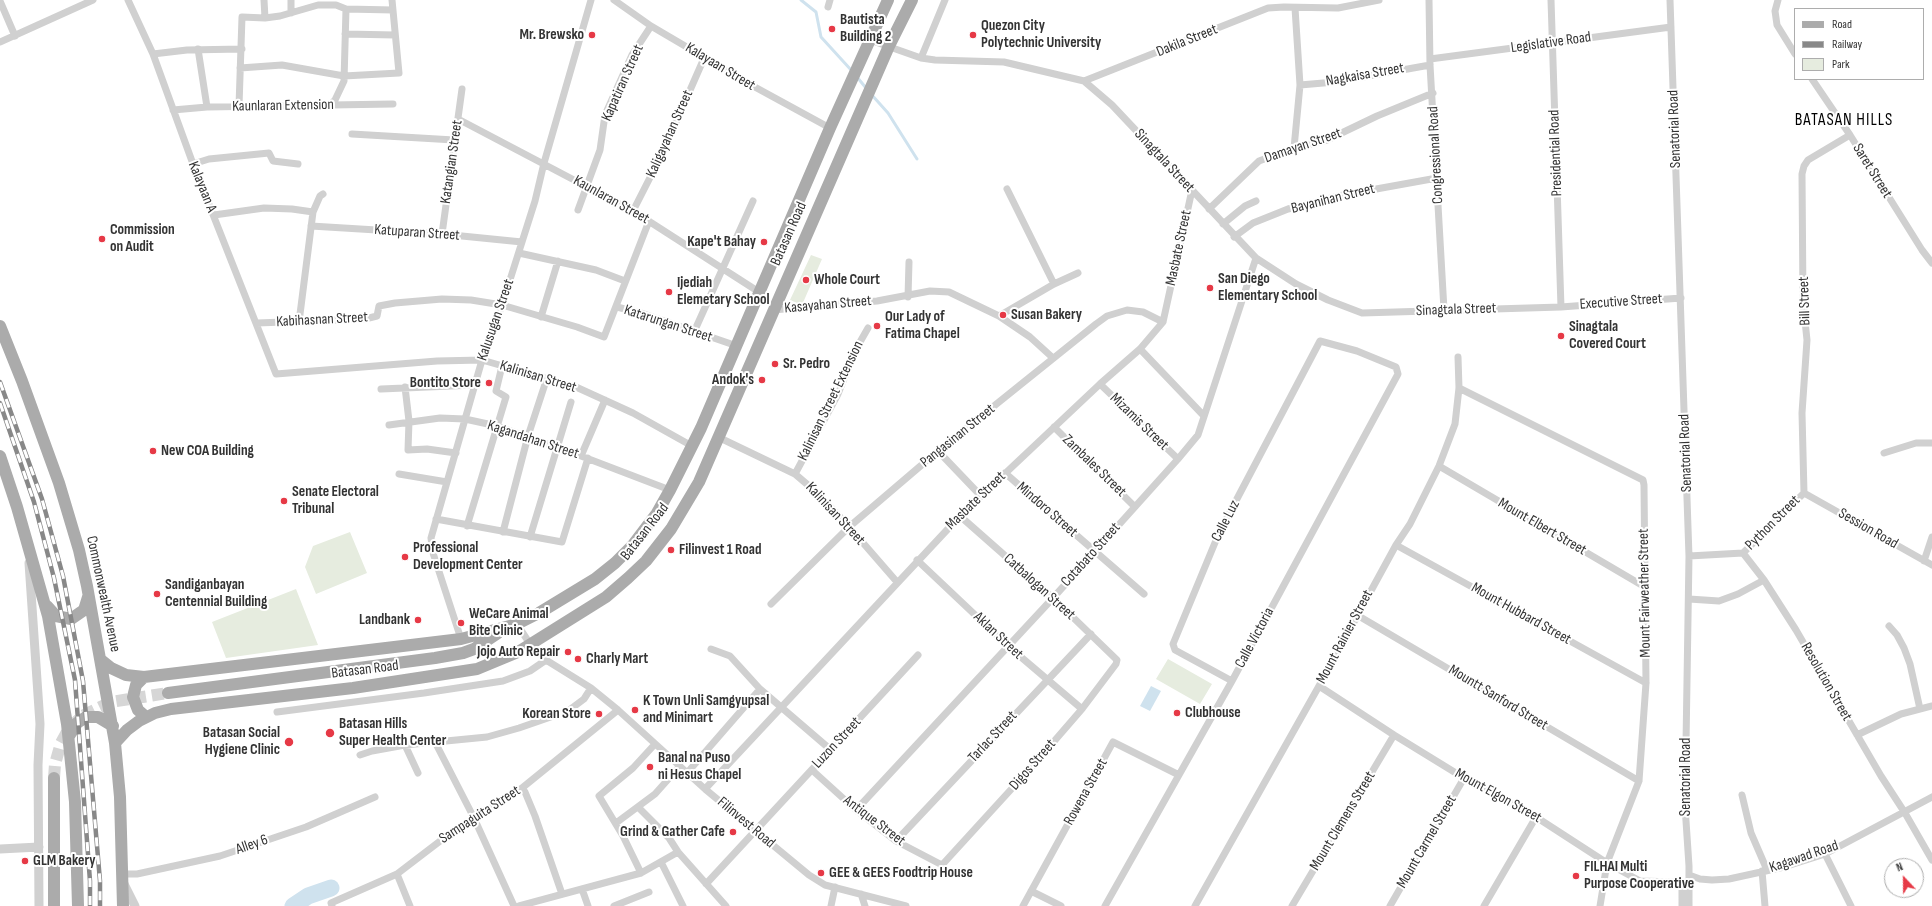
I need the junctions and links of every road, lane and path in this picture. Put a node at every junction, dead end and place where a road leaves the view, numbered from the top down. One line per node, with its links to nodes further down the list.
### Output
1 (93, 0): 27 (street)
2 (128, 0): 35 (street, Kalayaan A)
3 (264, 0): 22 (street)
4 (291, 0): 21 (street)
5 (392, 0): 20 (street)
6 (591, 0): 57 (street, Kalusugan Street)
7 (614, 0): 23 (street, Kalayaan Street)
8 (888, 0): 28 (main road, Batasan Road)
9 (912, 0): 31 (main road, Batasan Road)
10 (945, 0): 37 (street)
11 (1379, 0): 18 (street)
12 (1429, 0): 38 (street, Congressional Road)
13 (1551, 0): 30 (street, Presidential Road)
14 (1670, 0): 24 (street, Senatorial Road)
15 (1778, 0): 34 (street)
16 (0, 1): 27 (street)
17 (1284, 3): 18 (street); 42 (street, Dakila Street)
18 (1295, 8): 43 (street)
19 (346, 9): 20 (street); 21 (street); 25 (street)
20 (393, 10): 26 (street)
21 (291, 13): 22 (street)
22 (265, 18): 33 (street)
23 (651, 26): 36 (street, Kalayaan Street); 61 (street, Kapatiran Street)
24 (1671, 27): 30 (street, Legislative Road); 89 (street, Senatorial Road)
25 (345, 34): 26 (street); 40 (street)
26 (395, 35): 40 (street)
27 (15, 36): 29 (street)
28 (870, 40): 31 (street, Sinagtala Street); 52 (main road, Batasan Road)
29 (0, 42)
30 (1552, 43): 38 (street, Legislative Road); 92 (street, Presidential Road)
31 (889, 46): 37 (street, Sinagtala Street); 93 (main road, Batasan Road)
32 (198, 49): 33 (street); 35 (street); 49 (street)
33 (242, 49): 39 (street)
34 (1794, 52)
35 (153, 54): 50 (street, Kalayaan A)
36 (705, 56): 52 (street, Kalayaan Street); 69 (street, Kaligayahan Street)
37 (921, 58): 42 (street, Sinagtala Street)
38 (1430, 62): 43 (street, Nagkaisa Street); 45 (street, Congressional Road)
39 (240, 68): 40 (street); 48 (street)
40 (344, 76): 47 (street)
41 (1813, 80): 54 (street, Saret Street)
42 (1084, 81): 63 (street, Sinagtala Street)
43 (1300, 85): 56 (street)
44 (462, 89): 51 (street, Katangian Street)
45 (1433, 93): 56 (street, Damayan Street); 60 (street, Congressional Road)
46 (393, 104): 47 (street, Kaunlaran Extension)
47 (330, 105): 48 (street, Kaunlaran Extension)
48 (239, 106): 49 (street, Kaunlaran Extension)
49 (208, 107): 50 (street, Kaunlaran Extension)
50 (173, 110): 58 (street, Kalayaan A)
51 (458, 119): 55 (street, Katangian Street); 57 (street, Kaunlaran Street)
52 (830, 128): 87 (main road, Batasan Road)
53 (352, 134): 55 (street)
54 (1850, 135): 82 (street, Saret Street); 142 (street, Bill Street)
55 (454, 140): 75 (street, Katangian Street)
56 (1294, 148): 67 (street, Damayan Street)
57 (544, 163): 61 (street, Kaunlaran Street); 77 (street, Kalusugan Street)
58 (193, 164): 59 (street); 71 (street, Kalayaan A)
59 (298, 164)
60 (1437, 178): 76 (street, Bayanihan Street); 94 (street, Congressional Road)
61 (588, 186): 68 (street, Kapatiran Street); 69 (street, Kaunlaran Street)
62 (1007, 189): 86 (street)
63 (1192, 190): 67 (street, Sinagtala Street); 98 (street, Masbate Street)
64 (323, 194): 70 (street)
65 (753, 201): 83 (street)
66 (1256, 201): 73 (street)
67 (1209, 209): 73 (street, Sinagtala Street)
68 (578, 210)
69 (633, 211): 72 (street, Kaunlaran Street)
70 (313, 212): 71 (street); 74 (street)
71 (214, 215): 99 (street, Kalayaan A)
72 (649, 221): 83 (street, Kaunlaran Street); 85 (street)
73 (1223, 224): 76 (street, Sinagtala Street)
74 (311, 226): 75 (street, Katuparan Street); 97 (street)
75 (442, 234): 77 (street, Katuparan Street)
76 (1234, 237): 79 (street, Sinagtala Street)
77 (522, 242): 78 (street, Kalusugan Street)
78 (518, 253): 80 (street, Katarungan Street); 90 (street, Kalusugan Street)
79 (1256, 258): 94 (street, Sinagtala Street); 119 (street, Cotabato Street)
80 (558, 261): 85 (street, Katarungan Street); 96 (street)
81 (910, 262): 88 (street)
82 (1932, 263)
83 (723, 270): 87 (street, Kaunlaran Street); 102 (street)
84 (1078, 273): 86 (street)
85 (625, 282): 91 (street, Katarungan Street)
86 (1054, 284): 95 (street)
87 (759, 292): 104 (main road, Batasan Road)
88 (908, 297): 93 (street, Kasayahan Street); 95 (street, Kasayahan Street)
89 (1681, 298): 92 (street, Executive Street); 156 (street, Senatorial Road)
90 (502, 305): 96 (street, Kabihasnan Street); 97 (street, Kabihasnan Street); 108 (street, Kalusugan Street)
91 (617, 307): 96 (street, Kabihasnan Street); 102 (street, Katarungan Street)
92 (1561, 307): 94 (street, Sinagtala Street)
93 (774, 310): 126 (main road, Batasan Road)
94 (1444, 310)
95 (999, 316): 107 (street, Kasayahan Street)
96 (541, 317)
97 (299, 322): 99 (street, Kabihasnan Street)
98 (1163, 322): 105 (street, Masbate Street); 107 (street, Pangasinan Street)
99 (257, 323): 110 (street, Kalayaan A)
100 (0, 326): 162 (main road, Commonwealth Avenue)
101 (868, 328): 139 (street, Kalinisan Street Extension)
102 (694, 332): 104 (street, Katarungan Street)
103 (1321, 340): 184 (street, Calle Luz); 184 (street, Calle Victoria)
104 (737, 346): 128 (main road, Batasan Road)
105 (1140, 349): 112 (street, Masbate Street); 119 (street)
106 (1458, 357): 115 (street, Mount Rainier Street)
107 (1053, 358): 130 (street, Pangasinan Street)
108 (482, 360): 109 (street, Kalinisan Street); 110 (street, Kalinisan Street); 113 (street, Kalusugan Street)
109 (502, 366): 111 (street, Kalinisan Street); 123 (street)
110 (276, 374)
111 (547, 378): 117 (street, Kalinisan Street); 125 (street)
112 (1100, 384): 124 (street, Masbate Street); 135 (street, Mizamis Street)
113 (475, 385): 114 (street); 120 (street, Kalusugan Street)
114 (406, 387): 116 (street); 121 (street)
115 (1459, 388): 136 (street, Mount Rainier Street); 163 (street, Mount Fairweather Street)
116 (381, 389)
117 (605, 400): 128 (street, Kalinisan Street); 134 (street)
118 (571, 402): 129 (street)
119 (1204, 416): 135 (street, Cotabato Street)
120 (465, 419): 121 (street, Kagandahan Street); 123 (street, Kagandahan Street); 131 (street, Kalusugan Street)
121 (409, 421): 122 (street, Kagandahan Street); 131 (street)
122 (390, 425)
123 (497, 426): 125 (street, Kagandahan Street); 147 (street)
124 (1054, 427): 137 (street, Masbate Street); 144 (street, Zambales Street)
125 (528, 436): 129 (street, Kagandahan Street); 149 (street)
126 (720, 438): 139 (street, Kalinisan Street); 175 (main road, Batasan Road)
127 (1932, 443): 132 (street)
128 (692, 446): 141 (main road, Batasan Road)
129 (557, 447): 134 (street, Kagandahan Street); 150 (street)
130 (938, 451): 143 (street); 148 (street, Pangasinan Street)
131 (456, 452): 140 (street, Kalusugan Street)
132 (1884, 453)
133 (0, 456): 152 (main road)
134 (585, 457): 141 (street, Kagandahan Street); 150 (street)
135 (1178, 459): 144 (street, Cotabato Street)
136 (1439, 466): 153 (street, Mount Rainier Street); 163 (street, Mount Elbert Street)
137 (1005, 473): 143 (street, Masbate Street); 154 (street, Mindoro Street)
138 (399, 474): 140 (street)
139 (795, 474): 148 (street, Kalinisan Street)
140 (447, 482): 146 (street, Kalusugan Street)
141 (670, 490): 170 (main road, Batasan Road)
142 (1804, 493): 155 (street, Python Street); 158 (street, Session Road)
143 (981, 496): 145 (street, Masbate Street)
144 (1134, 506): 154 (street, Cotabato Street)
145 (960, 516): 157 (street, Masbate Street); 165 (street, Catbalogan Street)
146 (436, 519): 147 (street); 174 (street, Kalusugan Street)
147 (467, 526): 149 (street)
148 (849, 527): 161 (street, Kalinisan Street); 168 (street, Pangasinan Street)
149 (503, 532): 150 (street)
150 (530, 537)
151 (1932, 537): 158 (street)
152 (28, 544): 166 (main road); 230 (street)
153 (1396, 545): 169 (street, Mount Rainier Street); 185 (street, Mount Hubbard Street)
154 (1094, 552): 164 (street, Mindoro Street); 165 (street, Cotabato Street)
155 (1743, 553): 156 (street); 160 (street, Resolution Street)
156 (1689, 556): 167 (street, Senatorial Road)
157 (917, 560): 161 (street, Masbate Street); 176 (street, Aklan Street)
158 (1924, 561): 159 (street, Session Road)
159 (1932, 566)
160 (1764, 580): 167 (street); 201 (street, Resolution Street)
161 (897, 582): 193 (street, Masbate Street)
162 (87, 586): 166 (main road); 179 (main road, Commonwealth Avenue)
163 (1645, 587): 185 (street, Mount Fairweather Street)
164 (1144, 594)
165 (1053, 598): 173 (street, Catbalogan Street); 176 (street, Cotabato Street)
166 (44, 599): 202 (main road)
167 (1689, 599): 241 (street, Senatorial Road)
168 (771, 604)
169 (1357, 614): 186 (street, Mount Rainier Street); 216 (street, Mountt Sanford Street)
170 (517, 624): 172 (main road, Batasan Road); 175 (street, Filinvest Road)
171 (1889, 626): 195 (street)
172 (504, 629): 174 (main road, Batasan Road); 190 (main road)
173 (1091, 634): 181 (street, Catbalogan Street); 183 (street, Tarlac Street)
174 (461, 639): 182 (main road, Batasan Road)
175 (530, 644): 180 (street, Filinvest Road); 189 (main road, Batasan Road)
176 (1008, 646): 183 (street, Aklan Street); 223 (street, Cotabato Street)
177 (711, 649): 188 (street)
178 (918, 655): 207 (street, Luzon Street)
179 (101, 660): 182 (main road, Batasan Road); 199 (main road, Commonwealth Avenue)
180 (546, 660): 187 (street, Filinvest Road); 191 (street)
181 (1117, 660): 194 (street, Digos Street)
182 (144, 677): 198 (main road)
183 (1047, 680): 194 (street, Aklan Street); 229 (street, Tarlac Street)
184 (1232, 681): 213 (street, Calle Victoria)
185 (1646, 683): 216 (street, Mount Fairweather Street)
186 (1319, 686): 200 (street, Mount Elgon Street); 269 (street, Mount Rainier Street)
187 (591, 688): 196 (street, Filinvest Road); 203 (street)
188 (760, 689): 193 (street); 212 (street)
189 (335, 690): 191 (street); 198 (main road, Batasan Road)
190 (168, 693)
191 (339, 703): 197 (street)
192 (1932, 706): 195 (street)
193 (780, 707): 207 (street); 218 (street, Masbate Street)
194 (1082, 709): 237 (street, Digos Street)
195 (1920, 709): 201 (street)
196 (618, 710): 205 (street, Filinvest Road); 217 (street, Sampaguita Street)
197 (277, 712)
198 (146, 717): 204 (main road, Batasan Road)
199 (113, 726): 202 (main road); 204 (main road, Commonwealth Avenue)
200 (1394, 735): 215 (street, Mount Elgon Street); 270 (street, Mount Clemens Street)
201 (1857, 735): 224 (street, Resolution Street)
202 (69, 736): 253 (main road)
203 (436, 742): 206 (street); 226 (street)
204 (115, 743): 242 (main road, Commonwealth Avenue)
205 (655, 744): 209 (street, Filinvest Road); 227 (street)
206 (404, 745): 208 (street); 211 (street)
207 (831, 750): 210 (street, Luzon Street)
208 (360, 755)
209 (680, 766): 212 (street, Filinvest Road); 222 (street)
210 (812, 770): 223 (street, Antique Street); 228 (street, Luzon Street)
211 (418, 773)
212 (687, 773): 218 (street, Filinvest Road)
213 (1179, 775): 246 (street, Rowena Street); 268 (street, Calle Victoria)
214 (54, 778): 252 (main road)
215 (1464, 778): 225 (street, Mount Elgon Street); 271 (street, Mount Carmel Street)
216 (1638, 781): 236 (street, Mount Fairweather Street)
217 (522, 788): 226 (street, Sampaguita Street); 248 (street)
218 (705, 788): 228 (street, Filinvest Road)
219 (1742, 795): 238 (street)
220 (375, 797): 242 (street, Alley 6)
221 (1932, 797): 224 (street, Kagawad Road)
222 (638, 807): 227 (street); 232 (street)
223 (856, 810): 229 (street, Antique Street)
224 (1905, 813): 233 (street, Kagawad Road); 234 (street, Resolution Street)
225 (1536, 817): 236 (street, Mount Elgon Street); 272 (street)
226 (474, 818): 240 (street, Sampaguita Street); 257 (street)
227 (616, 823): 239 (street)
228 (756, 831): 243 (street, Luzon Street); 244 (street, Filinvest Road)
229 (896, 841): 237 (street, Antique Street)
230 (39, 847): 231 (street); 251 (street)
231 (0, 849)
232 (678, 852): 235 (street); 243 (street)
233 (1825, 854): 238 (street, Kagawad Road); 277 (street)
234 (1932, 860)
235 (661, 862): 239 (street); 261 (street)
236 (1607, 863): 273 (street, Mount Fairweather Street); 274 (street, Mount Elgon Street)
237 (942, 865)
238 (1764, 871): 241 (street, Kagawad Road); 276 (street)
239 (640, 873): 245 (street)
240 (397, 874): 250 (street, Sampaguita Street); 256 (street)
241 (1689, 875): 275 (street, Senatorial Road)
242 (122, 877): 254 (main road, Commonwealth Avenue); 255 (street, Commonwealth Avenue)
243 (706, 884): 262 (street)
244 (835, 887): 249 (street, Filinvest Road); 263 (street)
245 (582, 889): 248 (street); 259 (street)
246 (1031, 891): 266 (street, Rowena Street); 267 (street)
247 (649, 892): 260 (street)
248 (562, 894): 258 (street)
249 (861, 894): 264 (street); 265 (street, Filinvest Road)
250 (332, 905)
251 (39, 906)
252 (54, 906)
253 (78, 906)
254 (124, 906)
255 (135, 906)
256 (410, 906)
257 (514, 906)
258 (519, 906)
259 (588, 906)
260 (614, 906)
261 (683, 906)
262 (725, 906)
263 (831, 906)
264 (865, 906)
265 (906, 906)
266 (1023, 906)
267 (1061, 906)
268 (1105, 906)
269 (1195, 906)
270 (1292, 906)
271 (1390, 906)
272 (1484, 906)
273 (1600, 906)
274 (1682, 906)
275 (1689, 906)
276 (1765, 906)
277 (1850, 906)

